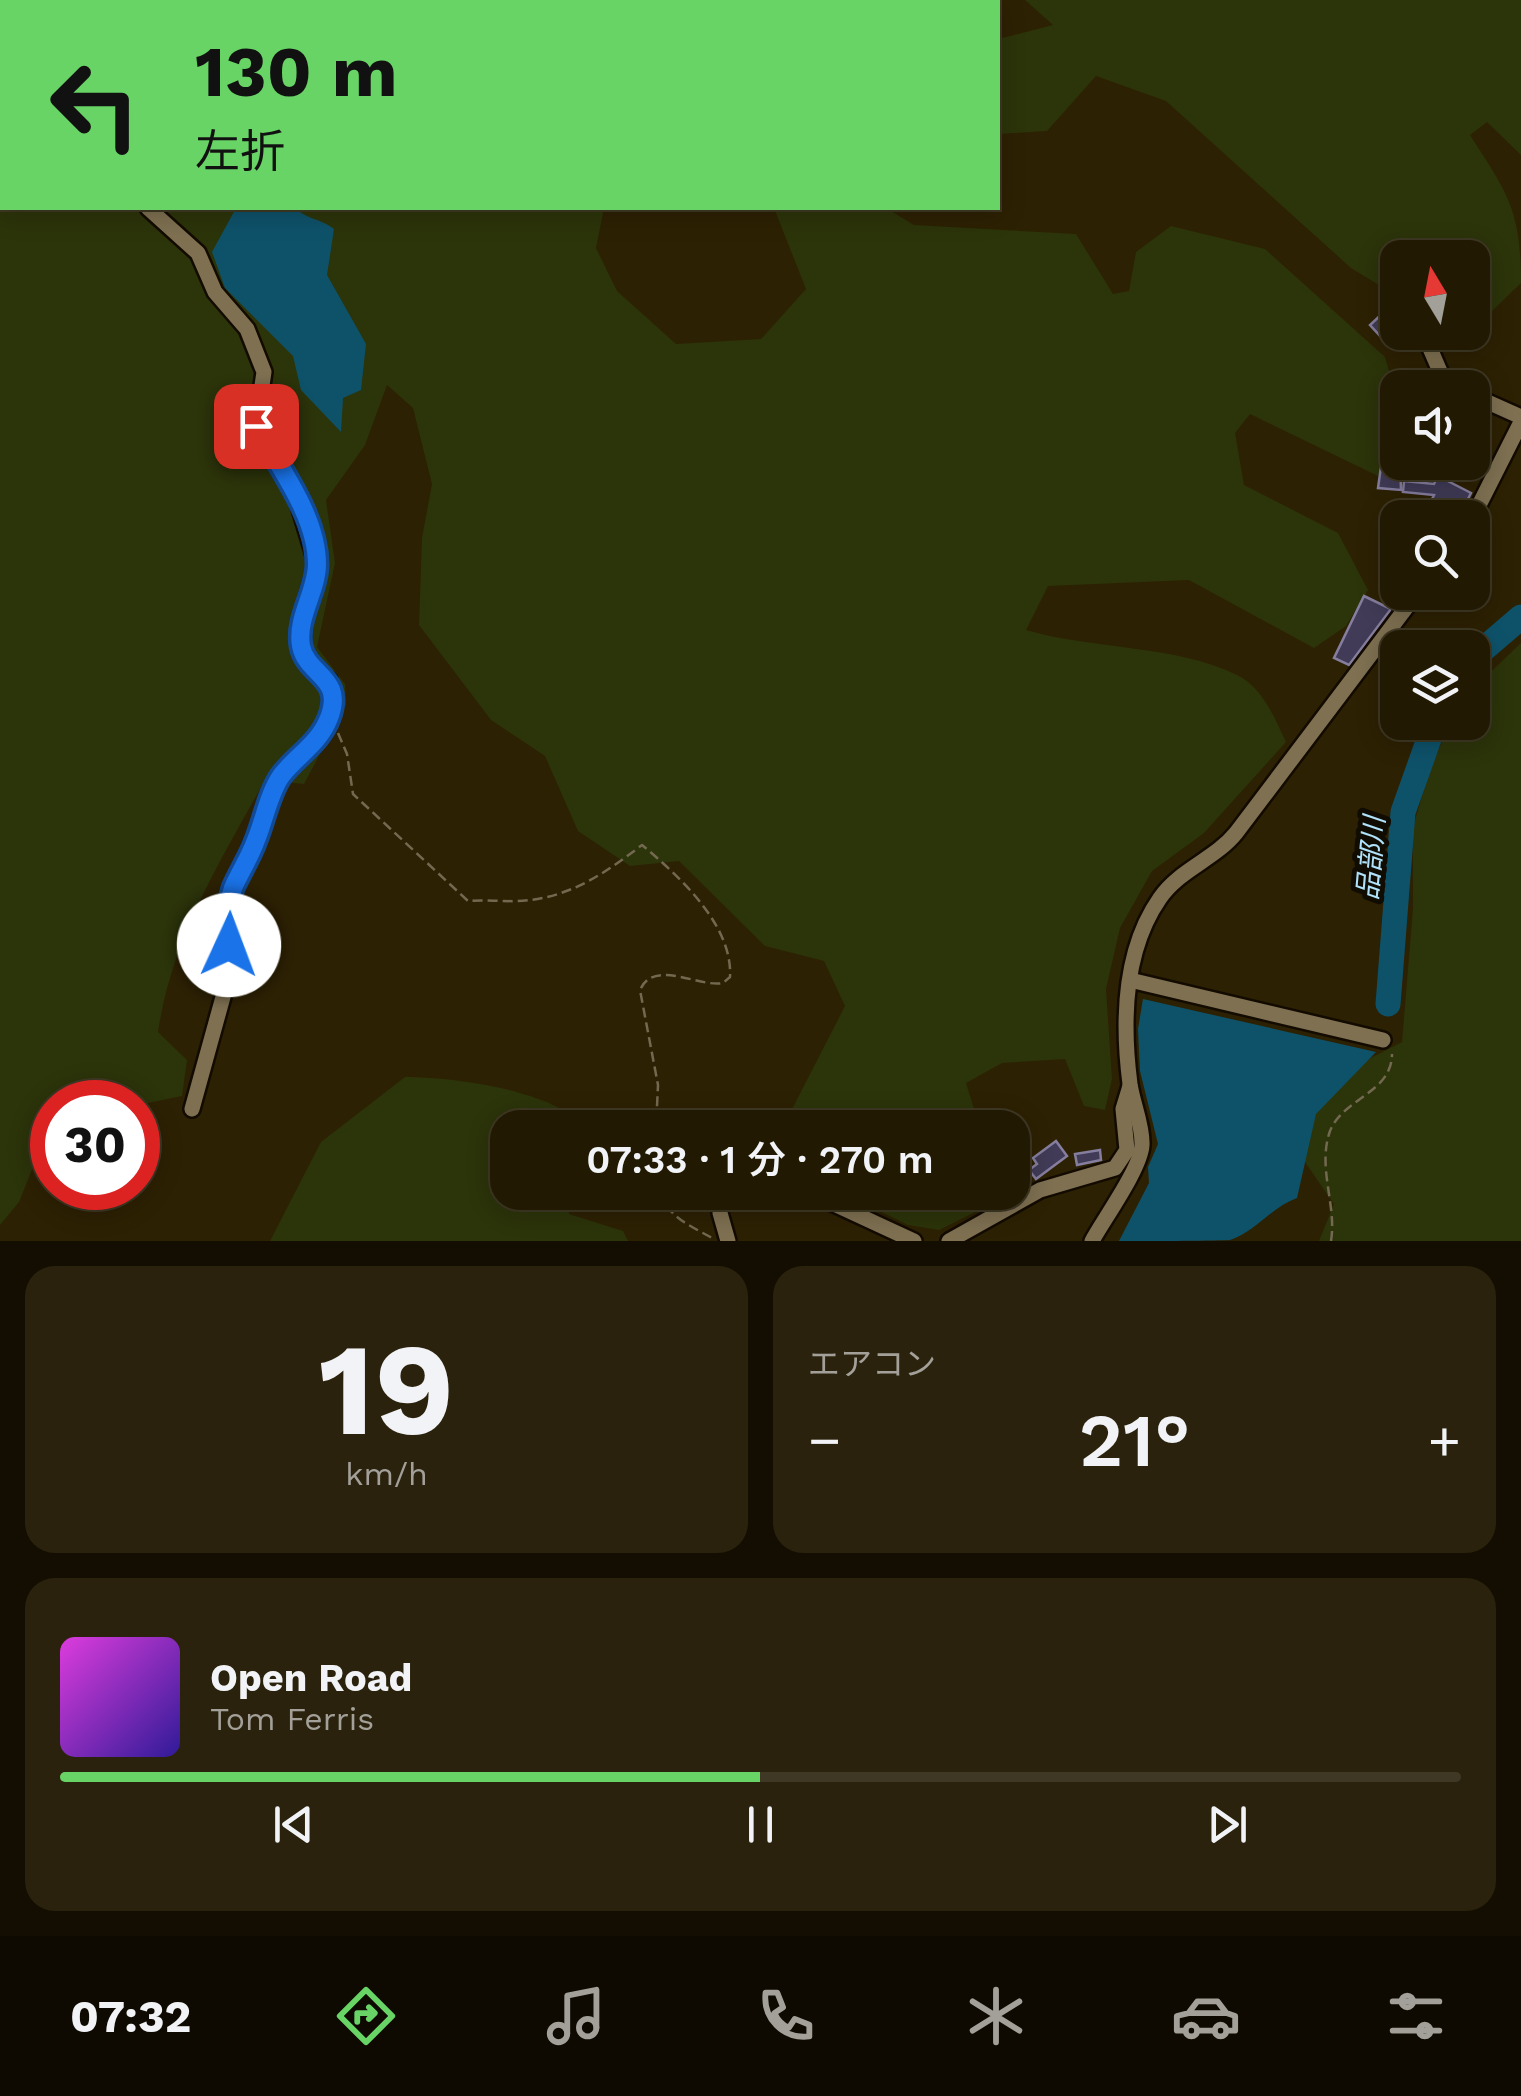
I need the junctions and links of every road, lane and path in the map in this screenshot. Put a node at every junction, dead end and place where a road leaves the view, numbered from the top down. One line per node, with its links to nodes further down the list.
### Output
1 (151, 210): 6 (street)
2 (1490, 404): 3 (street)
3 (1521, 419): 4 (street)
4 (1481, 500)
5 (1404, 610): 7 (street)
6 (330, 716): 10 (street); 11 (path)
7 (1130, 980): 8 (street); 9 (street)
8 (1383, 1040): 20 (path)
9 (1130, 1086): 18 (street); 19 (street)
10 (192, 1109)
11 (657, 1110)
12 (671, 1210): 15 (path)
13 (720, 1210): 16 (street)
14 (849, 1210): 17 (street)
15 (717, 1241)
16 (728, 1241)
17 (914, 1241)
18 (949, 1241)
19 (1092, 1241)
20 (1331, 1241)

